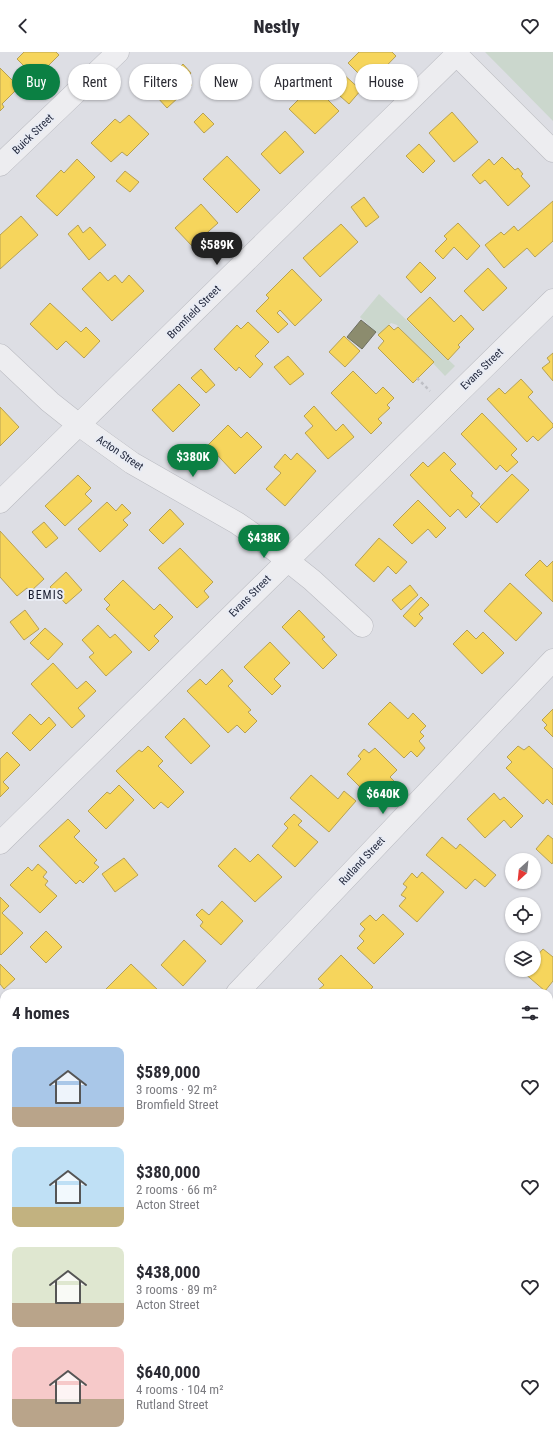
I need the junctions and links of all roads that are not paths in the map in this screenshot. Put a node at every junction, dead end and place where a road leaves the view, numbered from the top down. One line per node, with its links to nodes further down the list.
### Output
1 (118, 52): 4 (street, Buick Street)
2 (455, 53): 3 (street); 7 (street, Bromfield Street)
3 (553, 150)
4 (0, 166)
5 (553, 300): 9 (street, Evans Street)
6 (0, 355): 7 (street, Acton Street)
7 (79, 425): 8 (street, Bromfield Street); 9 (street, Acton Street)
8 (0, 502)
9 (287, 560): 10 (street, Acton Street); 12 (street, Evans Street)
10 (362, 626)
11 (553, 660): 13 (street, Rutland Street)
12 (0, 843)
13 (241, 989)

